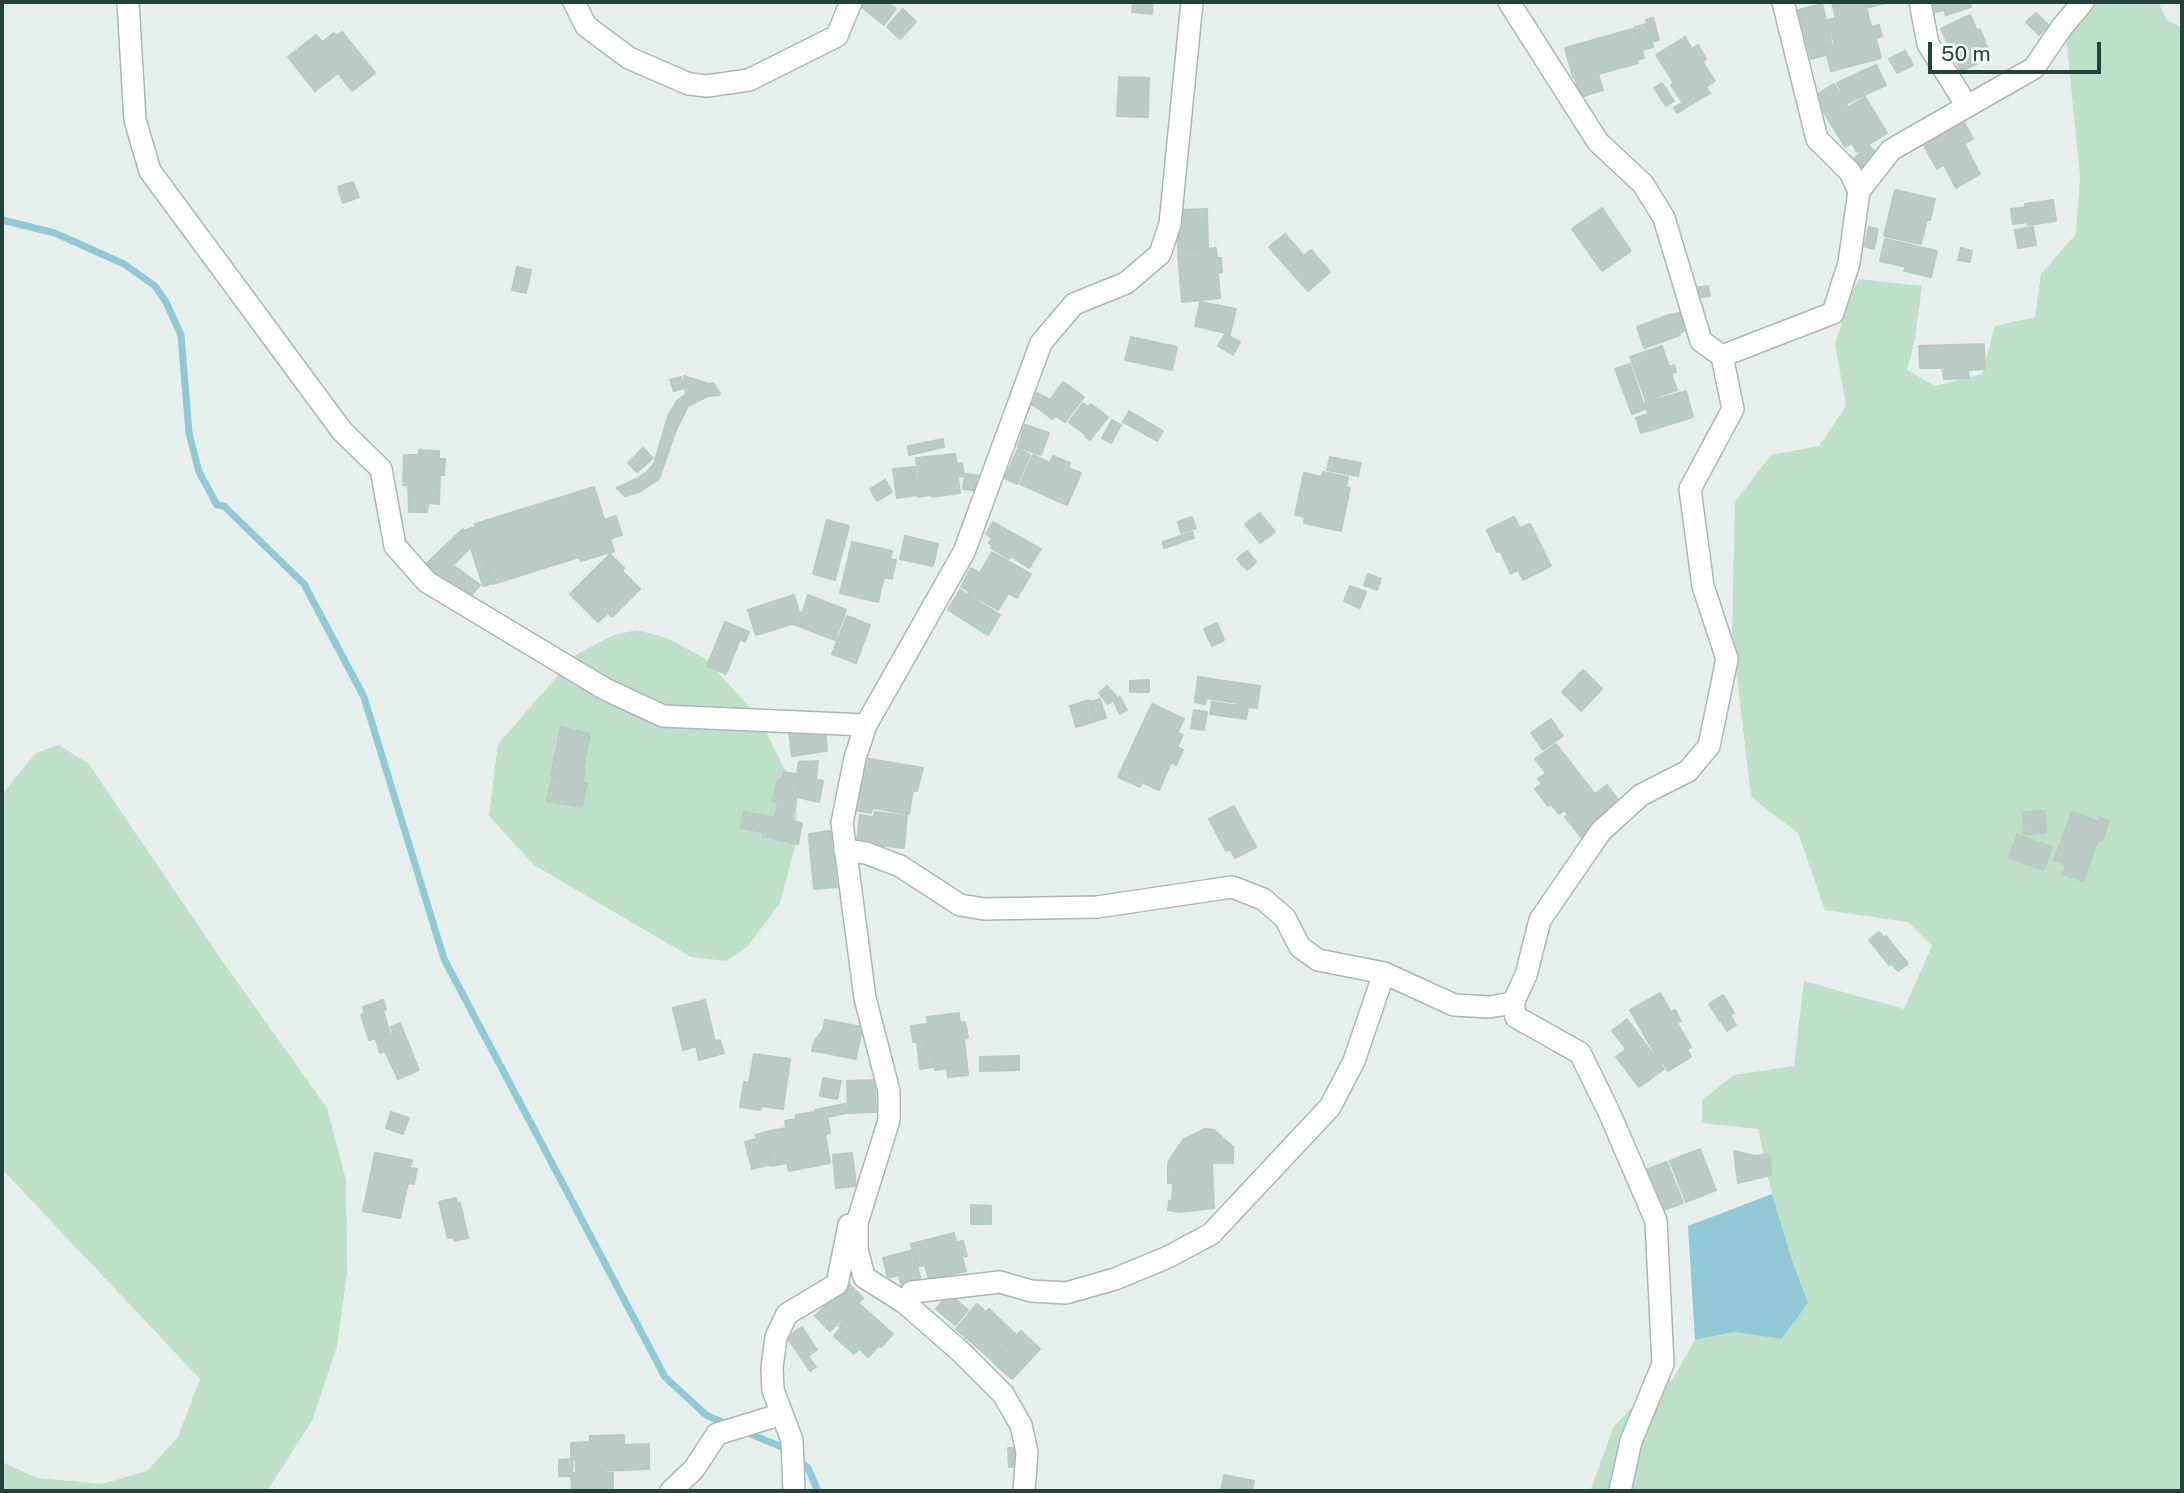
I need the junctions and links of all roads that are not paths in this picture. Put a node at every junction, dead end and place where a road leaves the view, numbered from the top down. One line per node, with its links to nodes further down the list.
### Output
1 (128, 2): 12 (street)
2 (574, 2): 3 (street)
3 (851, 2)
4 (1192, 2): 12 (street)
5 (1509, 2): 11 (street)
6 (1783, 2): 10 (street)
7 (1920, 2): 9 (street)
8 (2083, 2): 9 (street)
9 (1967, 106): 10 (street)
10 (1859, 191): 11 (street)
11 (1722, 356): 15 (street)
12 (866, 725): 13 (street)
13 (845, 850): 14 (street); 16 (street)
14 (1384, 973): 15 (street); 17 (street)
15 (1513, 1003): 22 (street)
16 (857, 1223): 17 (street); 18 (street)
17 (905, 1303): 21 (street)
18 (782, 1414): 19 (street); 20 (street)
19 (671, 1491)
20 (794, 1491)
21 (1024, 1491)
22 (1620, 1491)

